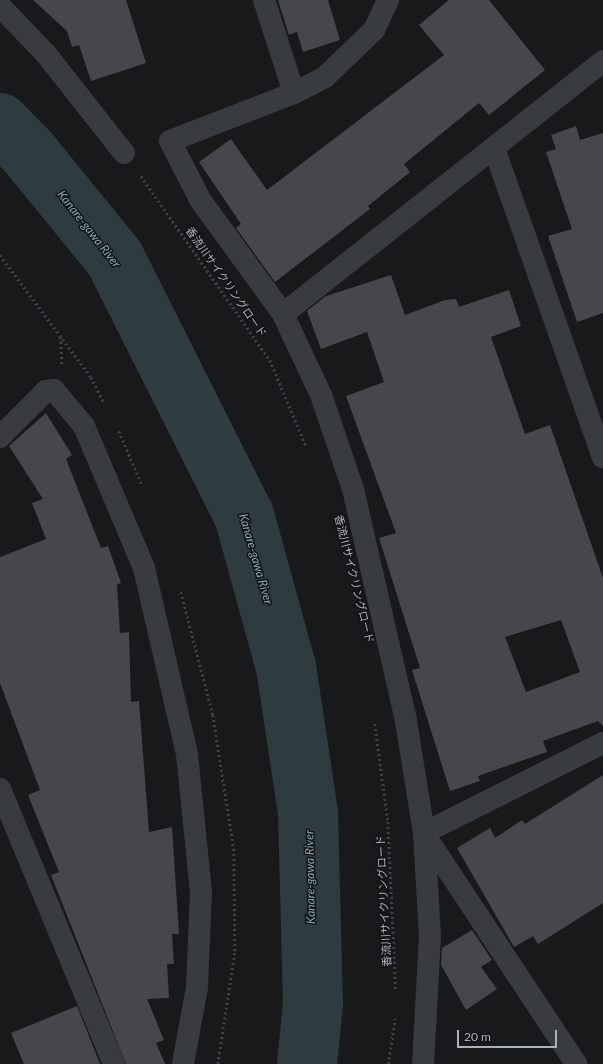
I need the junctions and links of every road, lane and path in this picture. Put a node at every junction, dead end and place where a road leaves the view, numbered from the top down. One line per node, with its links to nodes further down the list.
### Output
1 (264, 0): 5 (street)
2 (388, 0): 5 (street)
3 (0, 6): 7 (street)
4 (603, 61): 6 (street)
5 (294, 93): 9 (street)
6 (494, 148): 9 (street); 13 (street)
7 (124, 152): 12 (path, 香流川サイクリングロード)
8 (0, 255): 10 (path)
9 (283, 314): 17 (street)
10 (61, 336)
11 (0, 437): 21 (street)
12 (309, 454)
13 (603, 457)
14 (374, 715): 18 (path, 香流川サイクリングロード)
15 (603, 743): 17 (street)
16 (0, 789): 20 (street)
17 (424, 833): 23 (street); 24 (street)
18 (397, 995)
19 (396, 1011): 22 (path)
20 (114, 1064)
21 (183, 1064)
22 (388, 1064)
23 (422, 1064)
24 (576, 1064)

